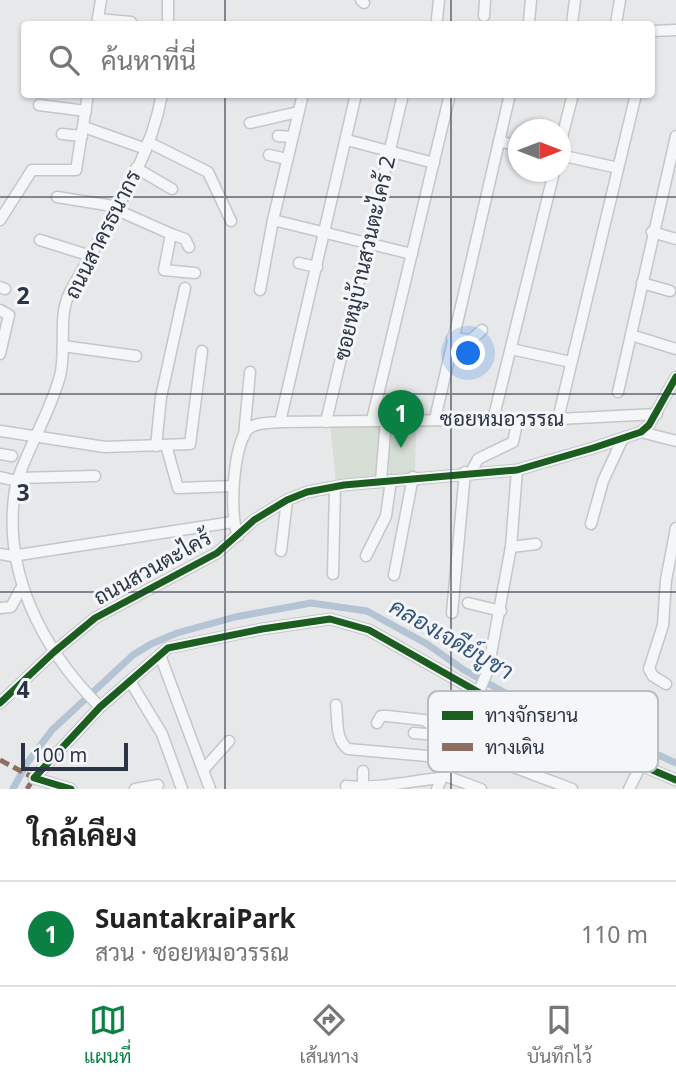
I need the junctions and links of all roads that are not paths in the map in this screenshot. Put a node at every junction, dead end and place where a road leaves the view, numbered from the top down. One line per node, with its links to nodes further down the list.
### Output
1 (101, 0): 10 (street)
2 (168, 0): 11 (street)
3 (439, 0): 9 (street)
4 (485, 0): 8 (street)
5 (531, 0): 12 (street)
6 (575, 0): 13 (street)
7 (620, 0): 14 (street)
8 (484, 16)
9 (437, 19)
10 (97, 21)
11 (168, 21)
12 (529, 21)
13 (572, 21)
14 (616, 21)
15 (676, 30): 16 (street)
16 (655, 31)
17 (88, 98): 27 (street)
18 (161, 98): 39 (street, ถนนสาครธนากร)
19 (302, 98): 28 (street)
20 (355, 98): 36 (street)
21 (402, 98): 40 (street, ซอยหมู่บ้านสวนตะไคร้ 2)
22 (449, 98): 44 (street)
23 (509, 98): 37 (street)
24 (572, 98): 29 (street)
25 (634, 98): 46 (street)
26 (39, 105): 27 (street)
27 (86, 111): 31 (street)
28 (298, 112): 30 (street); 35 (street)
29 (567, 119)
30 (250, 123)
31 (83, 132): 32 (street); 39 (street); 51 (street)
32 (62, 134)
33 (278, 136): 35 (street)
34 (676, 136): 54 (street)
35 (292, 137): 43 (street)
36 (347, 140): 40 (street); 56 (street)
37 (499, 141): 38 (street); 73 (street)
38 (508, 143)
39 (147, 145): 45 (street, ถนนสาครธนากร); 53 (street)
40 (389, 153): 44 (street); 59 (street, ซอยหมู่บ้านสวนตะไคร้ 2)
41 (269, 155): 43 (street)
42 (571, 157): 46 (street)
43 (287, 159): 52 (street)
44 (434, 163): 61 (street)
45 (136, 168): 48 (street); 50 (street, ถนนสาครธนากร)
46 (618, 168): 80 (street)
47 (552, 182): 75 (street)
48 (172, 189)
49 (57, 197): 50 (street)
50 (118, 209): 55 (street); 62 (street, ถนนสาครธนากร)
51 (0, 220)
52 (273, 220): 56 (street); 68 (street)
53 (231, 221)
54 (652, 232): 57 (street); 66 (street)
55 (171, 234): 60 (street); 65 (street)
56 (325, 234): 59 (street); 64 (street)
57 (676, 239)
58 (40, 240): 62 (street)
59 (369, 243): 61 (street); 94 (street, ซอยหมู่บ้านสวนตะไคร้ 2)
60 (189, 247)
61 (412, 254): 91 (street)
62 (91, 256): 74 (street, ถนนสาครธนากร)
63 (299, 263): 64 (street)
64 (317, 267): 93 (street)
65 (195, 273)
66 (642, 283): 69 (street); 72 (street)
67 (185, 288): 101 (street)
68 (260, 290)
69 (670, 291)
70 (0, 310): 78 (street)
71 (482, 330): 73 (street)
72 (631, 335): 76 (street); 83 (street)
73 (452, 338): 88 (street)
74 (63, 346): 79 (street); 98 (street, ถนนสาครธนากร)
75 (511, 349): 80 (street); 92 (street)
76 (676, 349)
77 (202, 351): 101 (street)
78 (0, 354)
79 (136, 356)
80 (571, 362): 90 (street)
81 (250, 372): 97 (street)
82 (676, 377): 84 (street, ถนนสวนตะไคร้)
83 (618, 392)
84 (665, 399): 85 (street); 86 (street, ถนนสวนตะไคร้)
85 (676, 404)
86 (657, 414): 90 (street, ซอยหมอวรรณ); 96 (street, ถนนสวนตะไคร้)
87 (386, 419): 88 (street, ซอยหมอวรรณ); 91 (street, ซอยหมอวรรณ); 110 (street)
88 (435, 419): 92 (street, ซอยหมอวรรณ)
89 (519, 419): 90 (street, ซอยหมอวรรณ); 92 (street, ซอยหมอวรรณ); 105 (street)
90 (558, 419)
91 (372, 420): 94 (street, ซอยหมอวรรณ)
92 (493, 420)
93 (280, 422): 94 (street, ซอยหมอวรรณ); 97 (street, ซอยหมอวรรณ)
94 (326, 422)
95 (0, 431): 98 (street)
96 (640, 432): 99 (street, ถนนสวนตะไคร้); 100 (street)
97 (244, 436): 111 (street)
98 (35, 438): 101 (street); 109 (street, ถนนสาครธนากร)
99 (623, 438): 104 (street, ถนนสวนตะไคร้); 115 (street)
100 (676, 441)
101 (161, 445): 111 (street)
102 (0, 454): 103 (street)
103 (12, 456)
104 (517, 470): 105 (street, ถนนสวนตะไคร้); 119 (street)
105 (468, 472): 108 (street, ถนนสวนตะไคร้); 129 (street)
106 (94, 476): 109 (street)
107 (0, 477): 109 (street)
108 (413, 477): 110 (street, ถนนสวนตะไคร้); 124 (street)
109 (18, 480): 121 (street, ถนนสาครธนากร)
110 (386, 481): 112 (street, ถนนสวนตะไคร้); 122 (street)
111 (233, 486): 114 (street)
112 (335, 487): 113 (street, ถนนสวนตะไคร้); 123 (street)
113 (287, 500): 117 (street, ถนนสวนตะไคร้); 120 (street)
114 (233, 522): 117 (street); 121 (street)
115 (591, 524)
116 (676, 530): 133 (street)
117 (238, 536): 130 (street, ถนนสวนตะไคร้)
118 (536, 544): 119 (street)
119 (511, 547): 128 (street)
120 (281, 551)
121 (6, 555): 125 (street, ถนนสาครธนากร)
122 (366, 556)
123 (333, 574)
124 (394, 575)
125 (20, 590): 127 (street); 130 (street, ถนนสาครธนากร)
126 (468, 603): 128 (street)
127 (0, 608)
128 (500, 611): 134 (street)
129 (452, 613)
130 (54, 652): 136 (street, ถนนสวนตะไคร้); 137 (street, ถนนสาครธนากร)
131 (160, 655): 132 (street); 134 (street); 145 (street)
132 (130, 681): 137 (street); 157 (street)
133 (666, 684)
134 (478, 689): 135 (street)
135 (481, 691)
136 (0, 703)
137 (98, 704): 155 (street)
138 (336, 705): 144 (street)
139 (377, 723): 140 (street)
140 (428, 723)
141 (414, 733): 142 (street)
142 (428, 735)
143 (229, 741): 145 (street)
144 (428, 756)
145 (204, 769): 158 (street)
146 (363, 771): 154 (street)
147 (658, 771): 150 (street)
148 (530, 772): 160 (street)
149 (638, 772): 161 (street)
150 (676, 780)
151 (440, 781): 154 (street); 159 (street)
152 (159, 785): 156 (street)
153 (346, 786): 154 (street)
154 (363, 788)
155 (71, 789)
156 (135, 789)
157 (182, 789)
158 (210, 789)
159 (481, 789)
160 (572, 789)
161 (629, 789)

